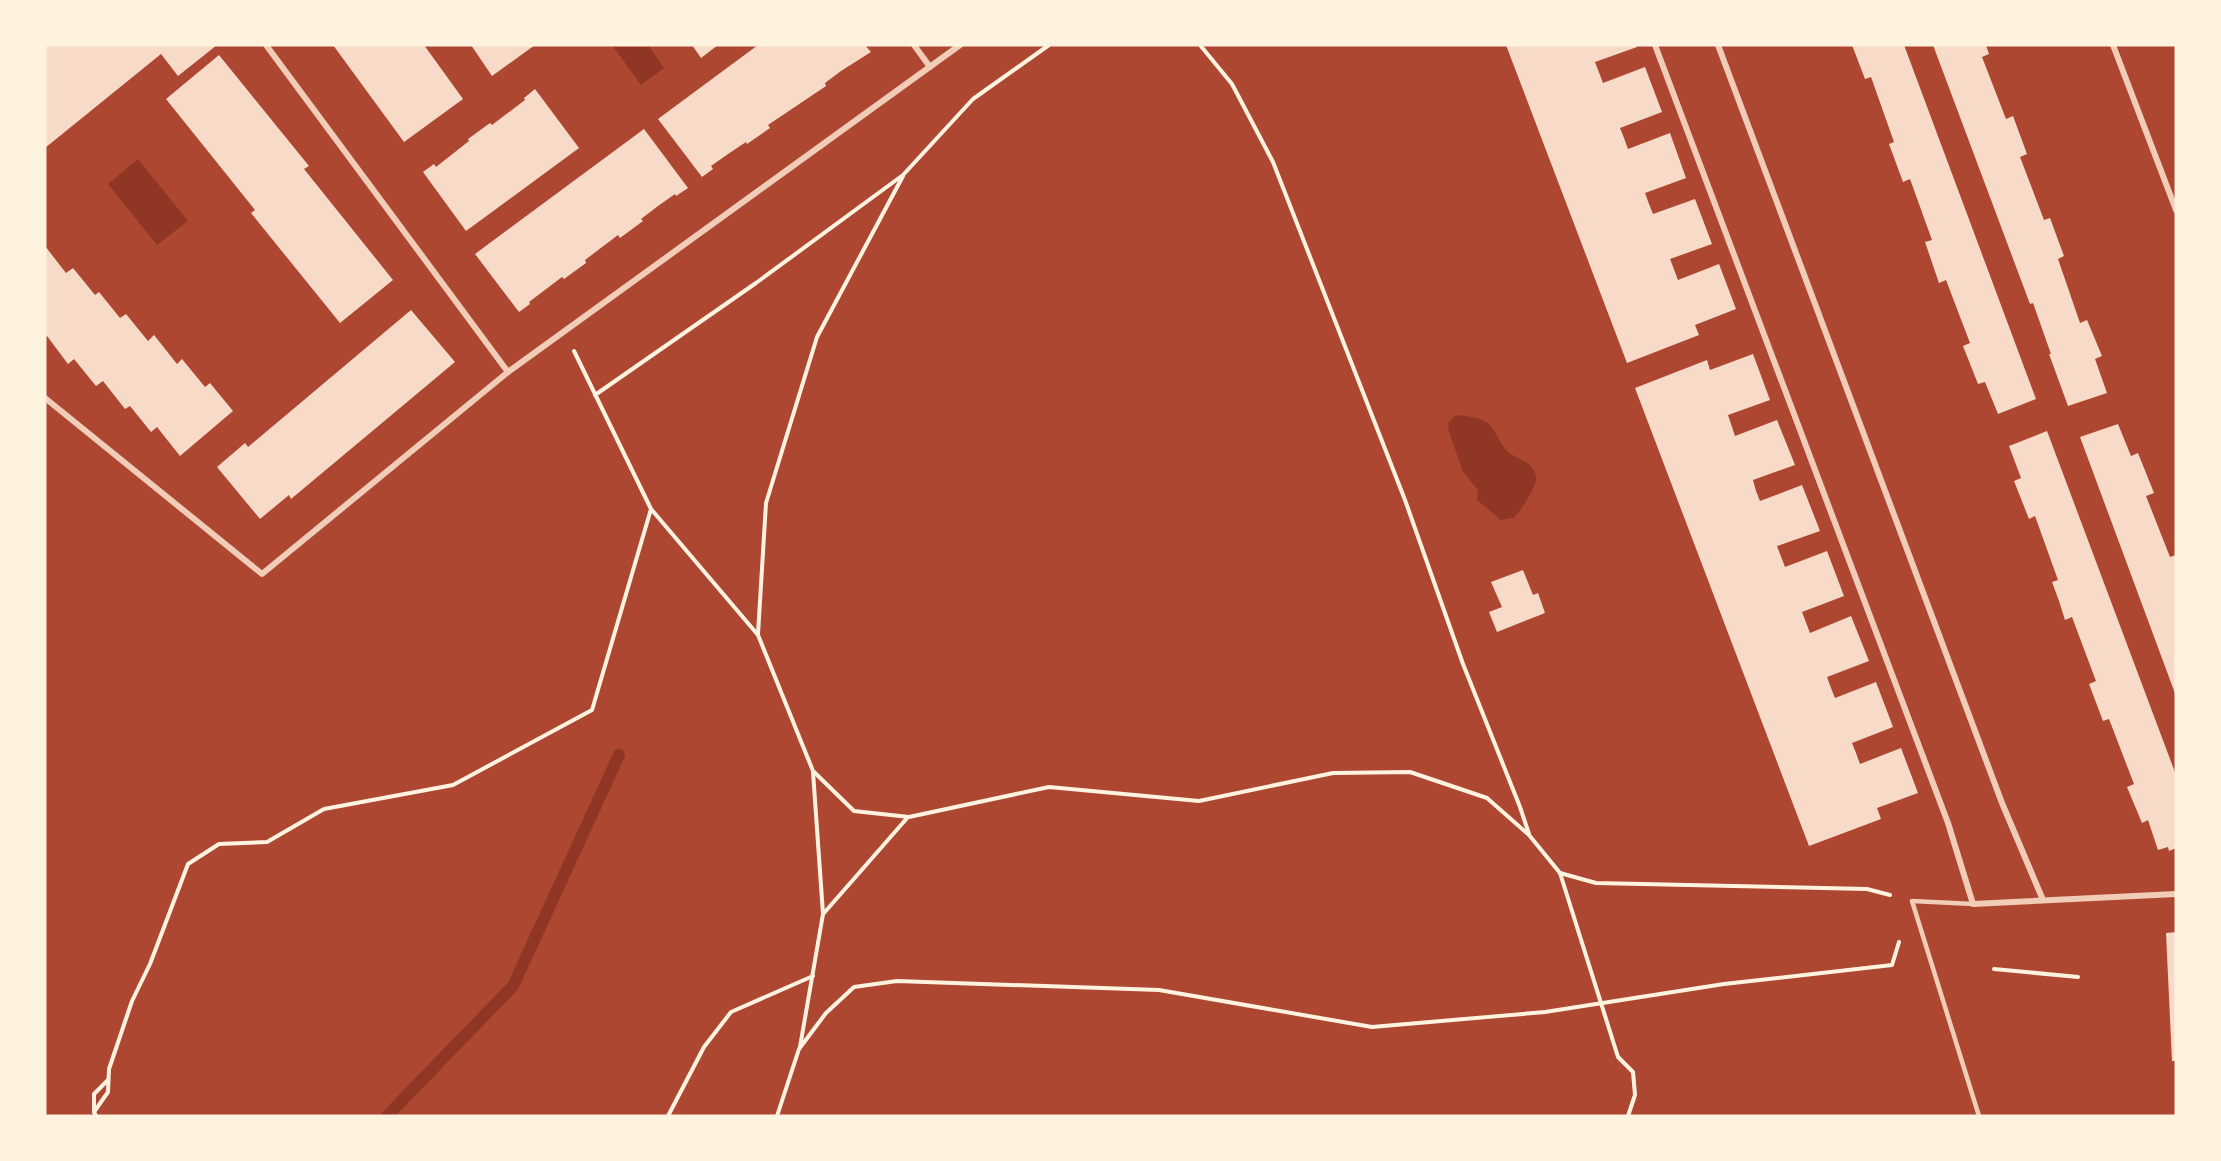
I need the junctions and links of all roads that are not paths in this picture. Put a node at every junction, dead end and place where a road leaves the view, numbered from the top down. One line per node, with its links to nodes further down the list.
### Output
1 (266, 45): 9 (street)
2 (914, 45): 7 (street)
3 (960, 45): 7 (street)
4 (1655, 45): 13 (street)
5 (1718, 45): 12 (street)
6 (2113, 45): 8 (street)
7 (930, 67): 9 (street)
8 (2176, 210)
9 (508, 372): 10 (street)
10 (45, 398)
11 (2176, 894): 12 (street)
12 (2043, 900): 13 (street)
13 (1973, 904): 14 (lane)
14 (1979, 1116)

